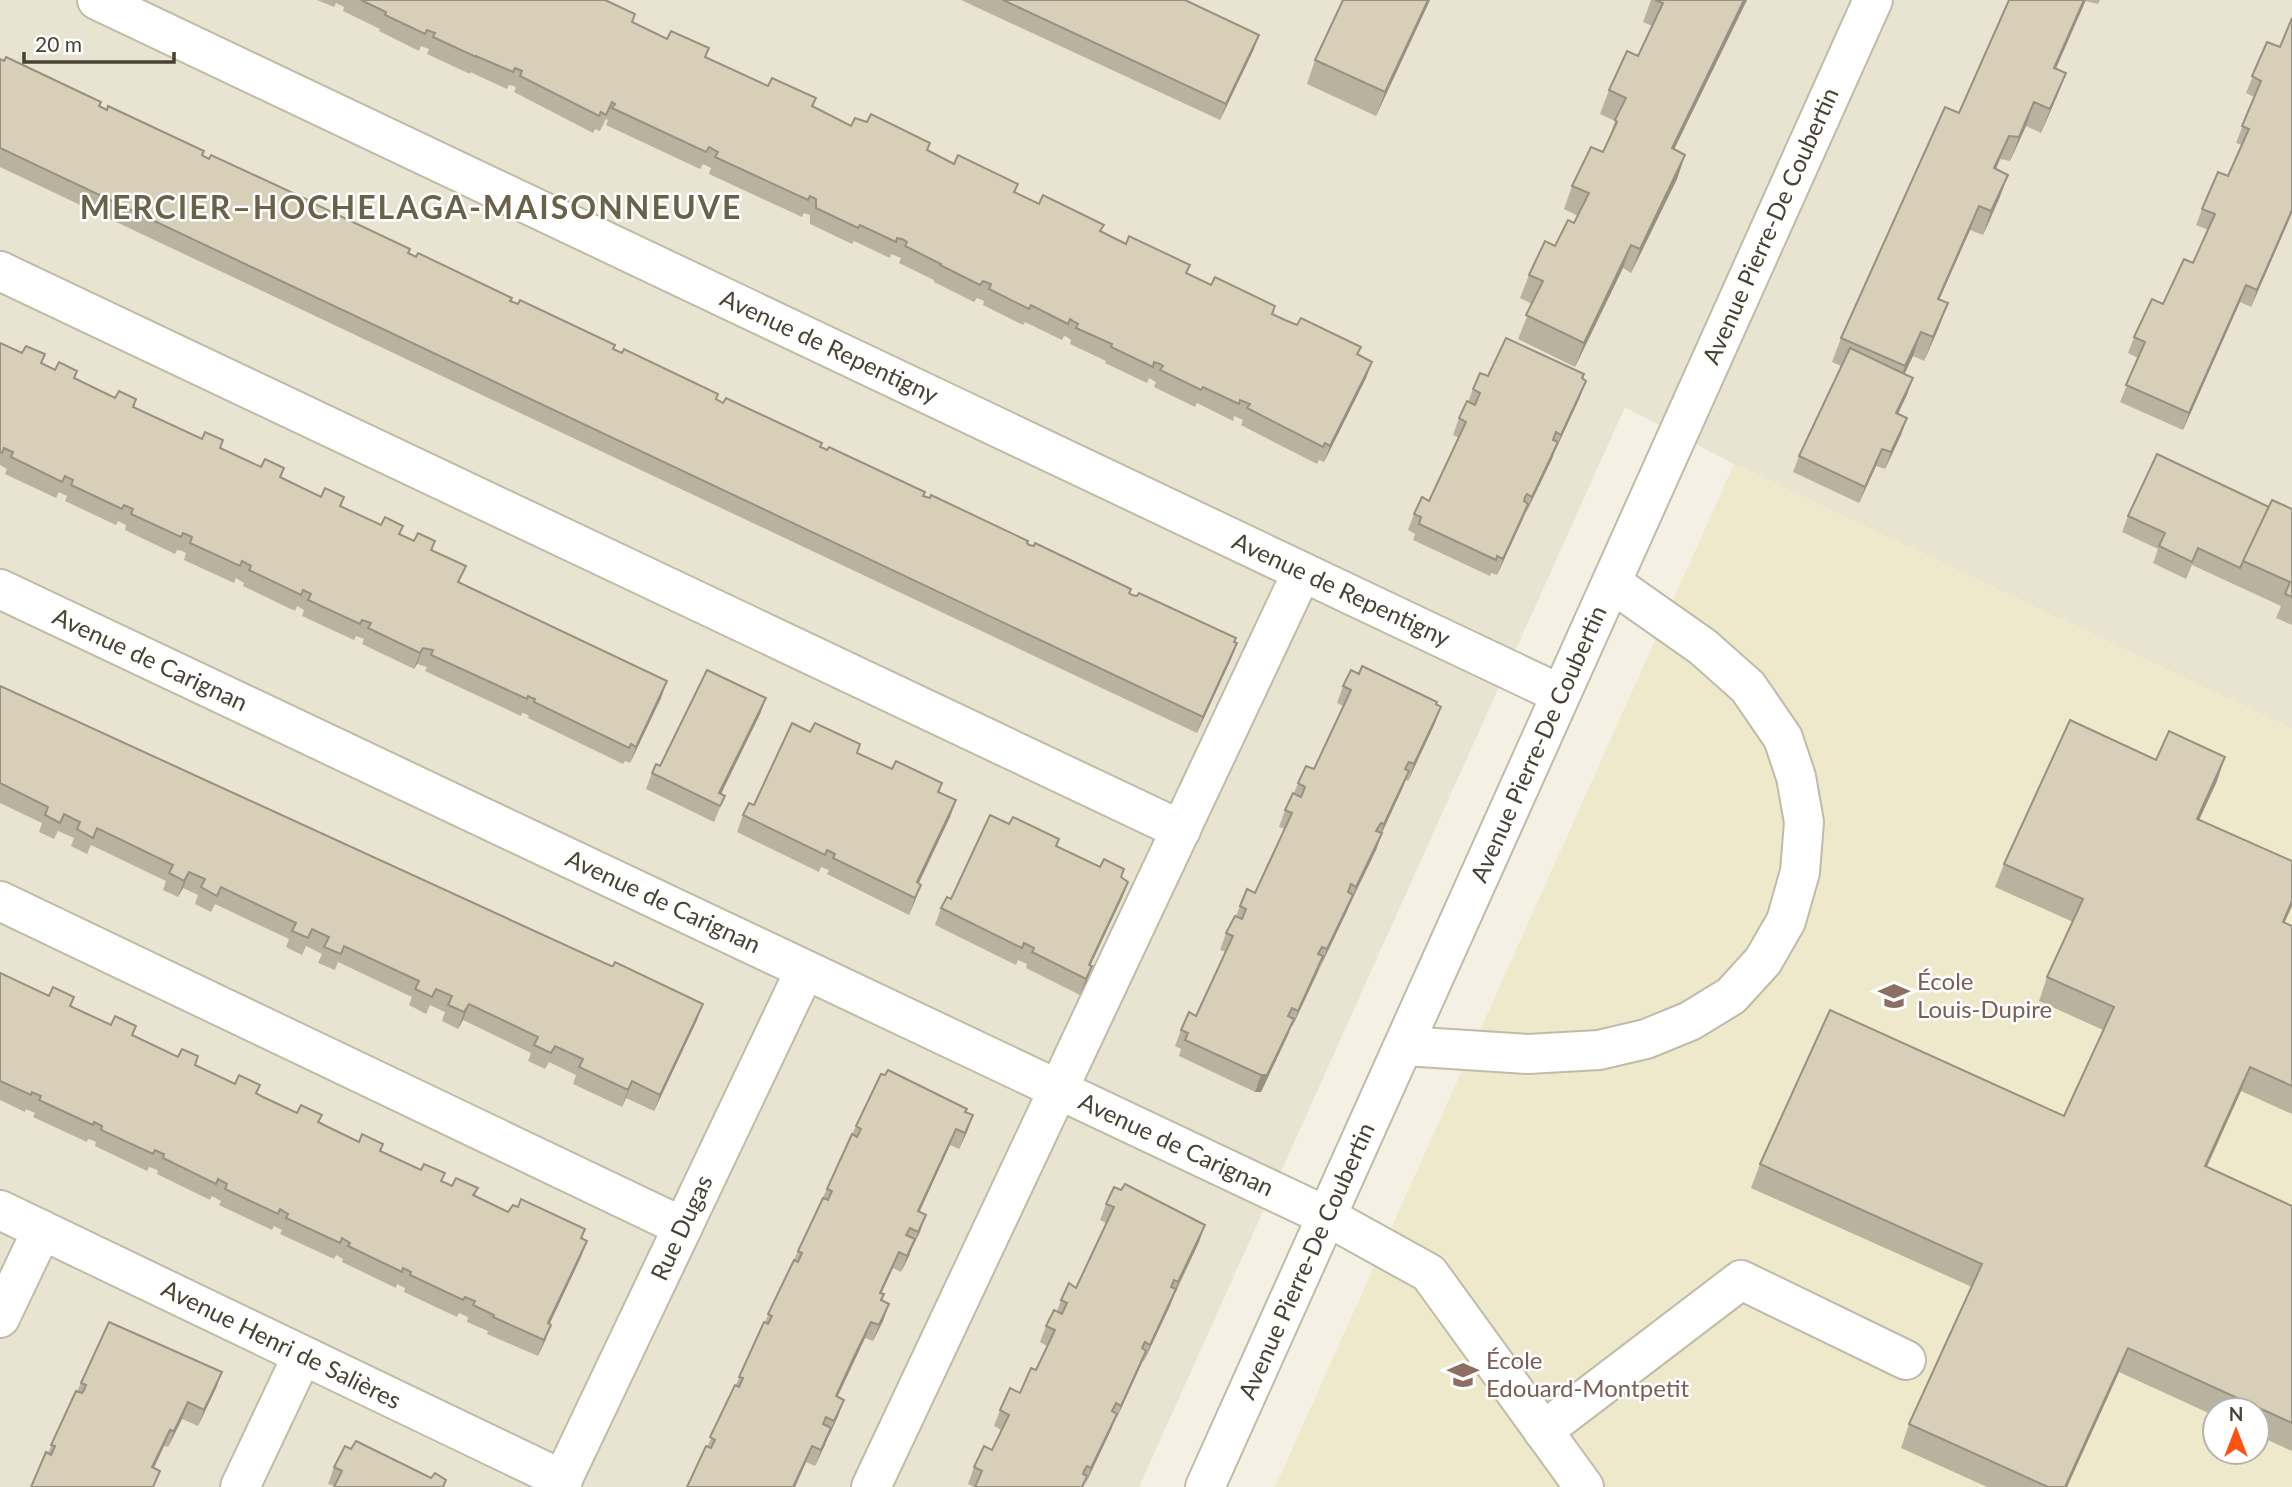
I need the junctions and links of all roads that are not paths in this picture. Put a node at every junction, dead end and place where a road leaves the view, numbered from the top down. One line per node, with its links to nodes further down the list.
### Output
1 (97, 0): 4 (street, Avenue de Repentigny)
2 (1873, 0): 5 (street, Avenue Pierre-De Coubertin)
3 (0, 271): 8 (street)
4 (1302, 572): 7 (street, Avenue de Repentigny); 8 (street)
5 (1612, 583): 7 (street, Avenue Pierre-De Coubertin); 11 (street)
6 (2, 594): 10 (street, Avenue de Carignan)
7 (1560, 694): 11 (street, Avenue Pierre-De Coubertin)
8 (1181, 830): 12 (street)
9 (0, 901): 15 (street)
10 (805, 970): 12 (street, Avenue de Carignan); 15 (street, Rue Dugas)
11 (1405, 1046): 14 (street, Avenue Pierre-De Coubertin)
12 (1059, 1089): 14 (street, Avenue de Carignan); 23 (street)
13 (0, 1210): 16 (street, Avenue Henri de Salières)
14 (1326, 1216): 20 (street, Avenue de Carignan); 24 (street, Avenue Pierre-De Coubertin)
15 (683, 1227): 21 (street, Rue Dugas)
16 (42, 1230): 17 (street); 18 (street, Avenue Henri de Salières)
17 (0, 1318)
18 (302, 1356): 21 (street, Avenue Henri de Salières); 22 (street)
19 (1906, 1360): 20 (street)
20 (1543, 1431): 25 (street, Avenue de Carignan)
21 (561, 1483)
22 (240, 1487)
23 (871, 1487)
24 (1205, 1487)
25 (1584, 1487)

